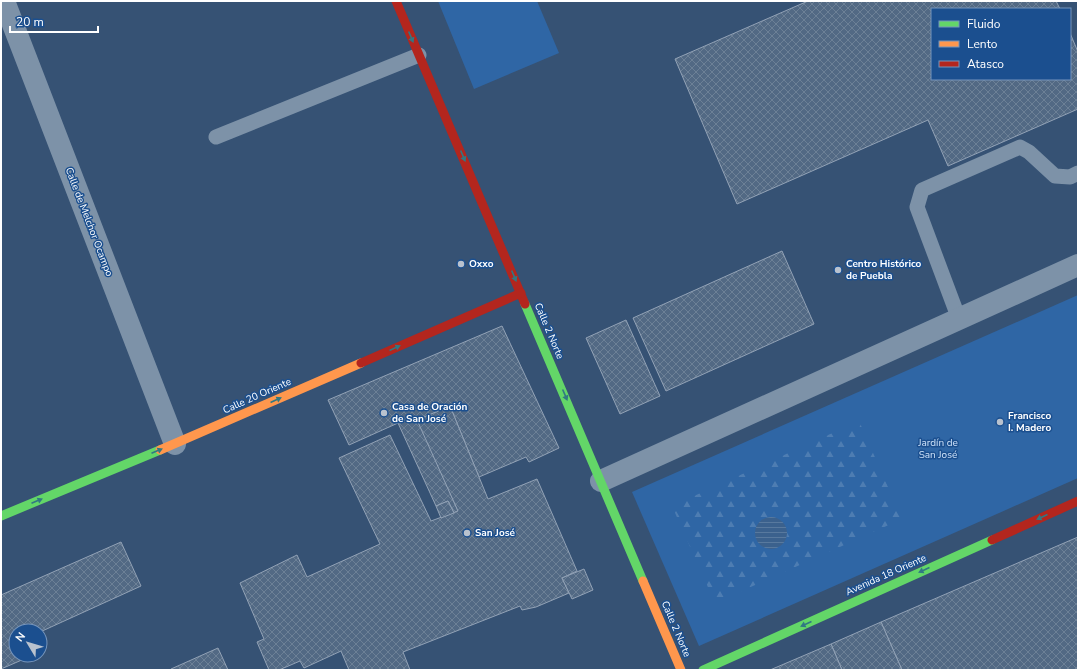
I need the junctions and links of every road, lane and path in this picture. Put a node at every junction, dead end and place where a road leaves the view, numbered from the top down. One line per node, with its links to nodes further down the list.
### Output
1 (4, 1): 9 (street, Calle de Melchor Ocampo)
2 (396, 1): 3 (street, Calle 2 Norte, one-way to 3)
3 (419, 55): 4 (lane); 7 (street, Calle 2 Norte, one-way to 7)
4 (216, 137)
5 (1078, 173): 8 (lane)
6 (1078, 265): 8 (street)
7 (521, 293): 9 (street, Calle 20 Oriente, one-way to 7); 10 (street, Calle 2 Norte, one-way to 10)
8 (959, 319): 10 (street)
9 (175, 444): 12 (street, Calle 20 Oriente, one-way to 9)
10 (601, 481): 13 (street, Calle 2 Norte)
11 (1078, 501): 14 (street, Avenida 18 Oriente, one-way to 14)
12 (1, 516)
13 (681, 670)
14 (703, 670)

